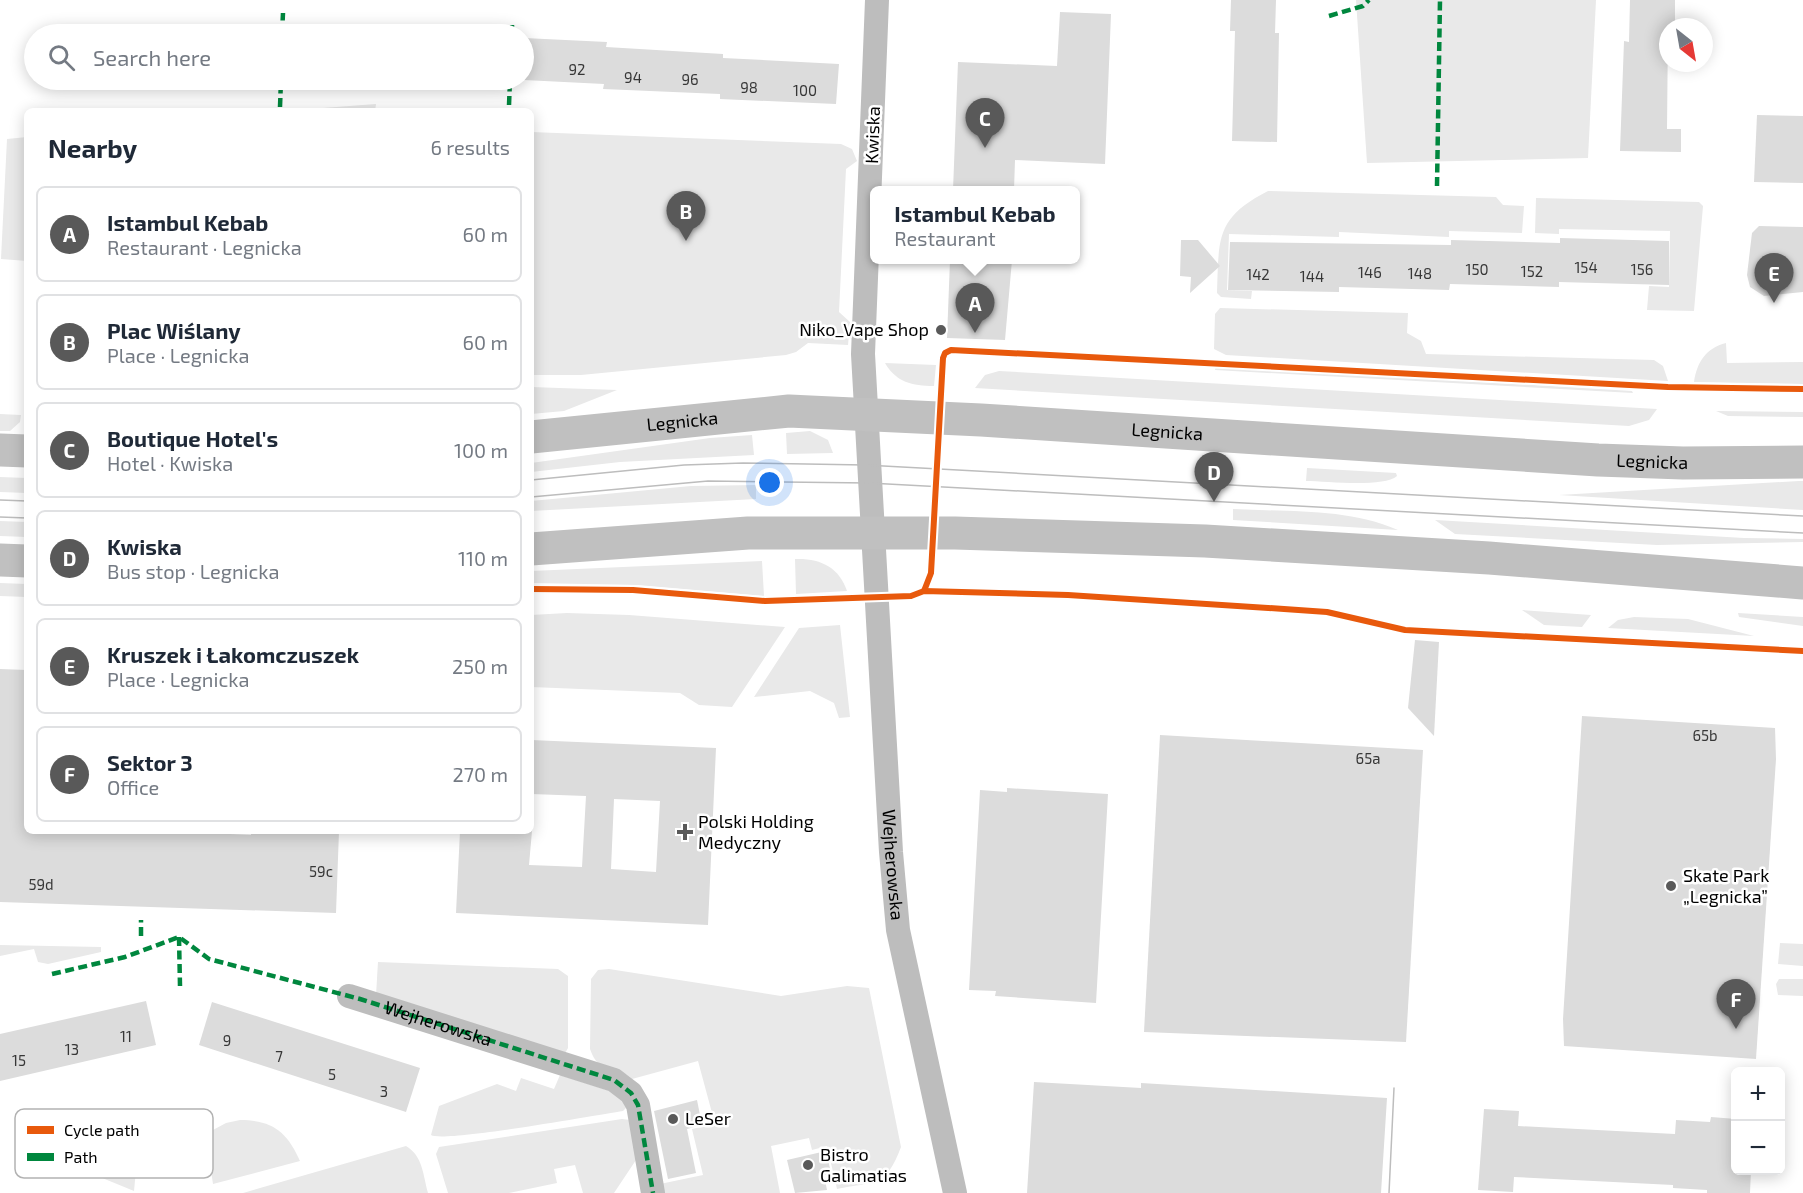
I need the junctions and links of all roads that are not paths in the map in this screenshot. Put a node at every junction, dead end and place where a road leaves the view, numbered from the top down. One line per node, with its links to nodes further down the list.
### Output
1 (878, 0): 2 (street, Kwiska)
2 (870, 186)
3 (870, 189): 4 (street, Kwiska)
4 (867, 413): 5 (main road, Legnicka); 8 (main road, Legnicka); 9 (street, Kwiska)
5 (534, 437)
6 (0, 450): 7 (main road)
7 (24, 451)
8 (1803, 462)
9 (874, 534): 10 (main road); 13 (main road); 15 (street, Wejherowska)
10 (534, 549)
11 (0, 560): 12 (main road)
12 (24, 561)
13 (1803, 583)
14 (349, 996): 16 (street, Wejherowska)
15 (948, 1191)
16 (653, 1193)

